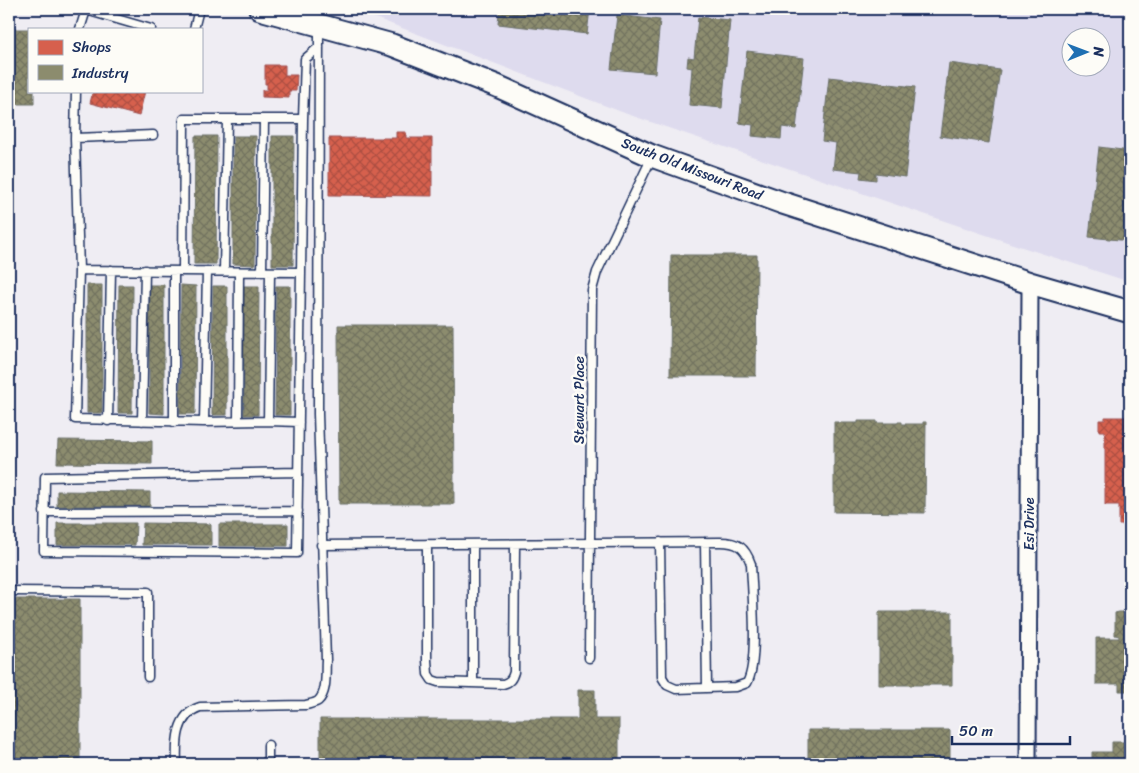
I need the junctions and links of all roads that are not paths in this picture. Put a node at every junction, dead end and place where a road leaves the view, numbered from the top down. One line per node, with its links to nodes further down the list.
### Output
1 (199, 9): 7 (lane)
2 (260, 9): 4 (main road, South Old Missouri Road)
3 (87, 10): 5 (lane); 6 (lane)
4 (319, 24): 8 (lane); 15 (main road, South Old Missouri Road)
5 (80, 28)
6 (148, 28)
7 (194, 28)
8 (319, 48): 12 (lane); 44 (lane)
9 (76, 92): 14 (lane)
10 (226, 119): 11 (lane); 20 (lane); 22 (lane)
11 (264, 119): 12 (lane); 24 (lane)
12 (303, 119): 25 (lane)
13 (153, 135): 14 (lane)
14 (75, 138): 16 (lane)
15 (652, 156): 26 (main road, South Old Missouri Road); 40 (lane, Stewart Place)
16 (79, 270): 17 (lane); 28 (lane)
17 (111, 270): 18 (lane); 28 (lane)
18 (145, 270): 19 (lane); 29 (lane)
19 (174, 271): 20 (lane); 32 (lane)
20 (183, 271): 21 (lane)
21 (206, 271): 22 (lane); 33 (lane)
22 (224, 271): 23 (lane)
23 (239, 272): 24 (lane); 30 (lane)
24 (266, 272): 25 (lane); 31 (lane)
25 (301, 272): 34 (lane)
26 (1030, 283): 27 (main road, South Old Missouri Road); 53 (street, Esi Drive)
27 (1130, 312)
28 (108, 421): 29 (lane)
29 (142, 421): 32 (lane)
30 (238, 421): 31 (lane); 33 (lane)
31 (268, 421): 34 (lane)
32 (174, 422): 33 (lane)
33 (204, 422)
34 (299, 422): 35 (lane)
35 (298, 472): 36 (lane); 37 (lane)
36 (298, 511): 37 (lane); 37 (lane)
37 (44, 512)
38 (660, 542): 39 (lane); 40 (lane); 49 (lane)
39 (705, 542): 49 (lane); 49 (lane)
40 (590, 543): 43 (lane); 46 (lane, Stewart Place)
41 (427, 544): 42 (lane); 44 (lane); 48 (lane)
42 (473, 544): 43 (lane); 48 (lane)
43 (515, 544): 48 (lane)
44 (321, 545): 51 (lane)
45 (9, 591): 47 (lane)
46 (589, 658)
47 (148, 677)
48 (473, 684)
49 (707, 688)
50 (268, 745): 52 (lane)
51 (177, 764)
52 (268, 764)
53 (1028, 764)

